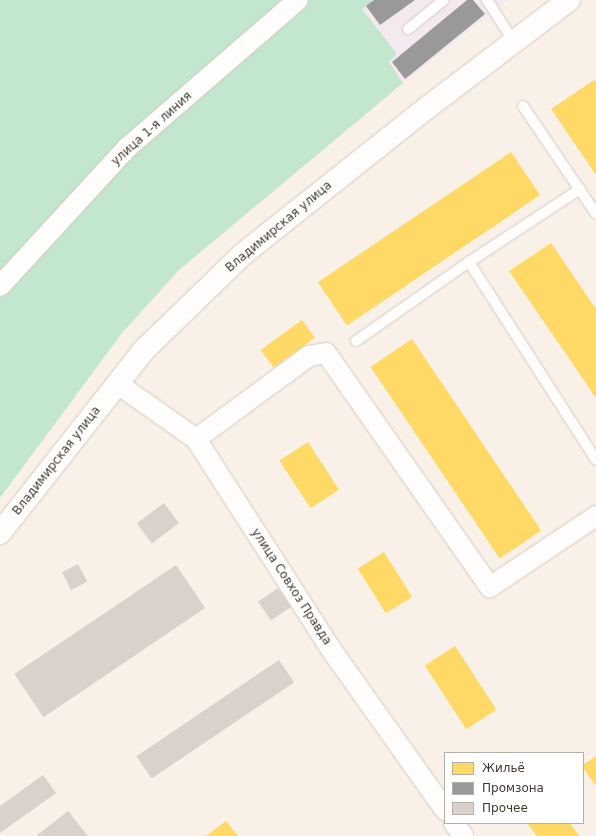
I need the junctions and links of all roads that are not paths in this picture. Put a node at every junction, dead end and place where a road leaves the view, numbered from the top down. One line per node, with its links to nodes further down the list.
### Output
1 (298, 0): 11 (street, улица 1-я линия)
2 (444, 0): 5 (lane)
3 (487, 0): 6 (lane)
4 (569, 0): 6 (street, Владимирская улица)
5 (408, 29)
6 (514, 42): 13 (street, Владимирская улица)
7 (523, 106): 8 (lane)
8 (580, 190): 9 (lane); 10 (lane)
9 (596, 214)
10 (469, 262): 12 (lane); 15 (lane)
11 (0, 286)
12 (356, 340)
13 (118, 384): 14 (street, улица Совхоз Правда); 17 (street, Владимирская улица)
14 (196, 439): 16 (street); 18 (street, улица Совхоз Правда)
15 (596, 460)
16 (596, 516)
17 (0, 534)
18 (444, 809)
19 (455, 824): 20 (street)
20 (463, 836)

